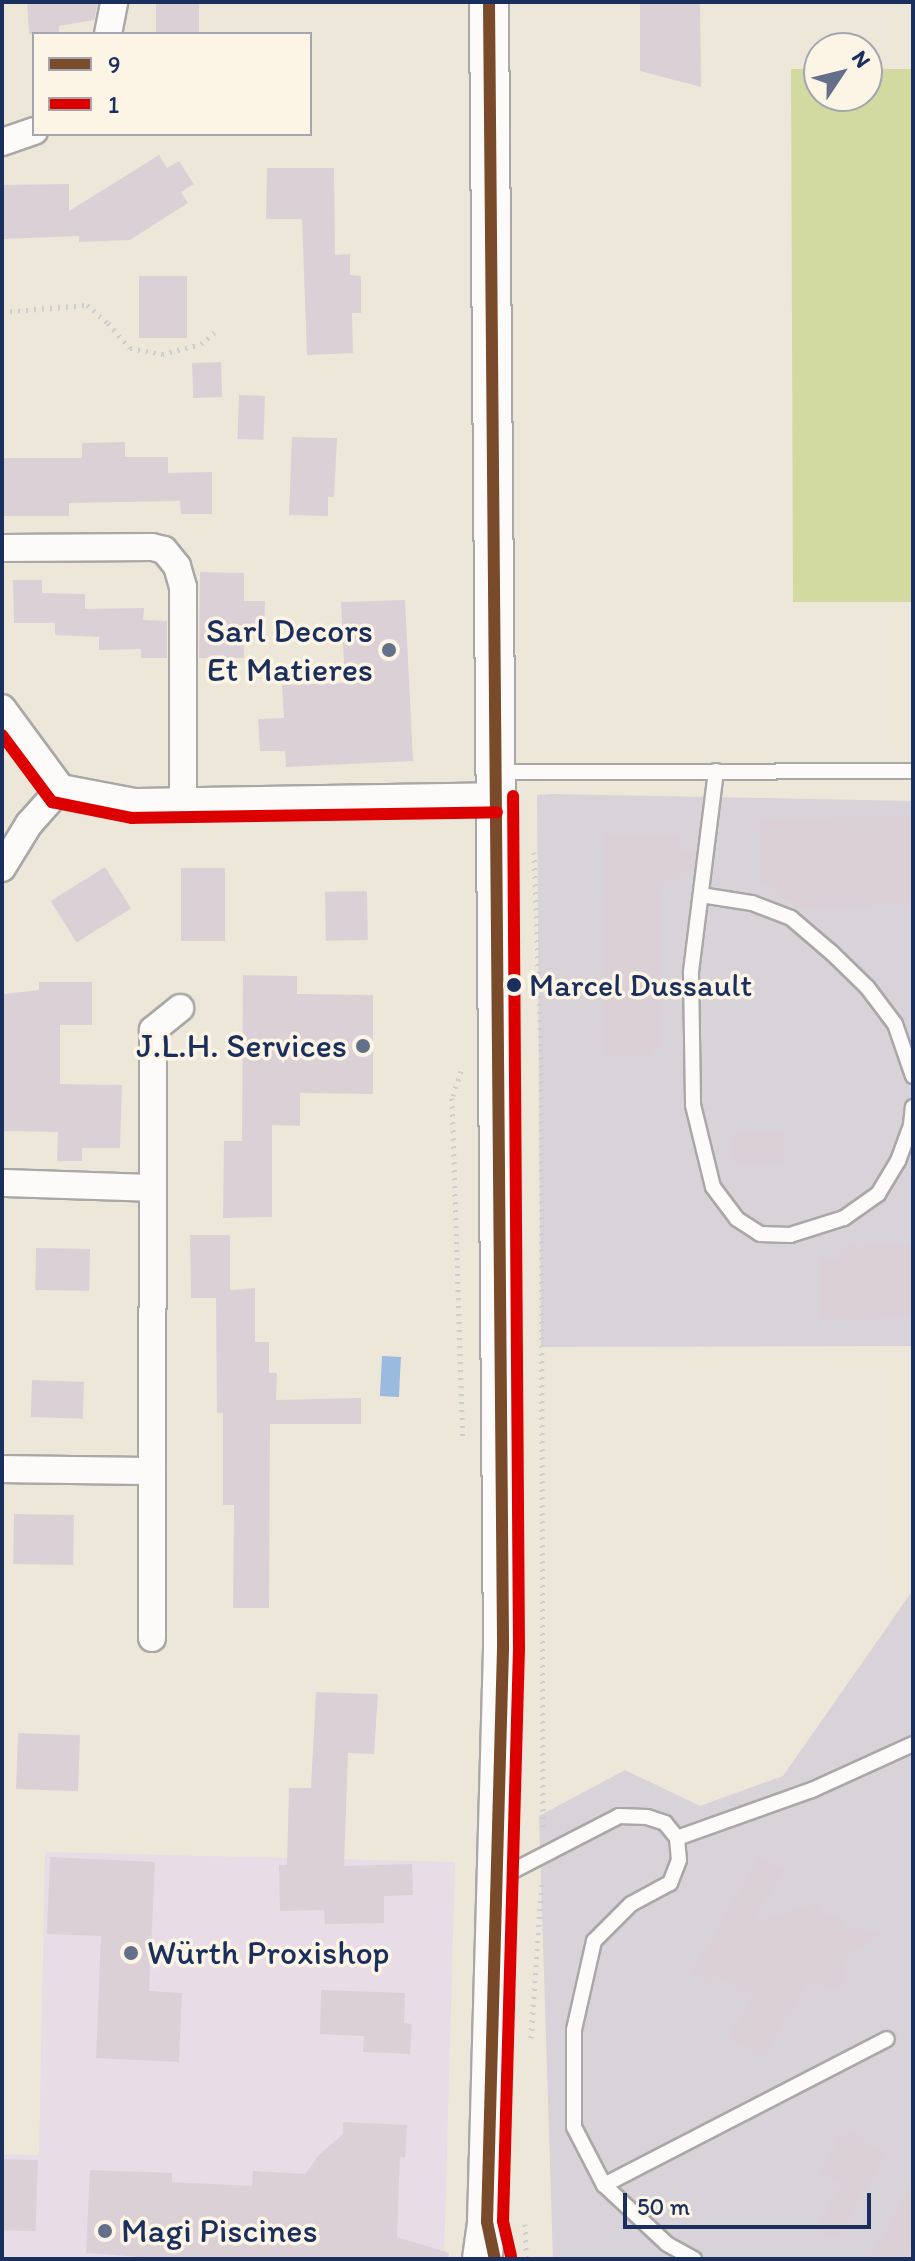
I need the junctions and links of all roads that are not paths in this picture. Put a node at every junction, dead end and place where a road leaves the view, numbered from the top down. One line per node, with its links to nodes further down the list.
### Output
1 (114, 2): 3 (street)
2 (489, 2): 10 (main road)
3 (108, 32)
4 (32, 132): 5 (street)
5 (2, 142)
6 (2, 548): 12 (street)
7 (2, 708): 11 (street)
8 (716, 771): 9 (lane); 10 (lane); 14 (lane)
9 (913, 771)
10 (496, 784): 12 (street); 25 (main road)
11 (61, 788): 12 (street); 13 (street)
12 (183, 801)
13 (2, 868)
14 (701, 895): 16 (lane); 17 (lane)
15 (180, 1008): 19 (street)
16 (913, 1076)
17 (913, 1107)
18 (2, 1183): 19 (street)
19 (151, 1188): 21 (street)
20 (2, 1469): 21 (street)
21 (152, 1471): 22 (street)
22 (152, 1638)
23 (913, 1744): 24 (lane)
24 (677, 1838): 25 (lane); 27 (lane)
25 (497, 1879): 28 (main road)
26 (887, 2039): 27 (lane)
27 (604, 2185): 31 (lane)
28 (487, 2222): 29 (main road); 30 (main road)
29 (482, 2259)
30 (495, 2259)
31 (694, 2259)

